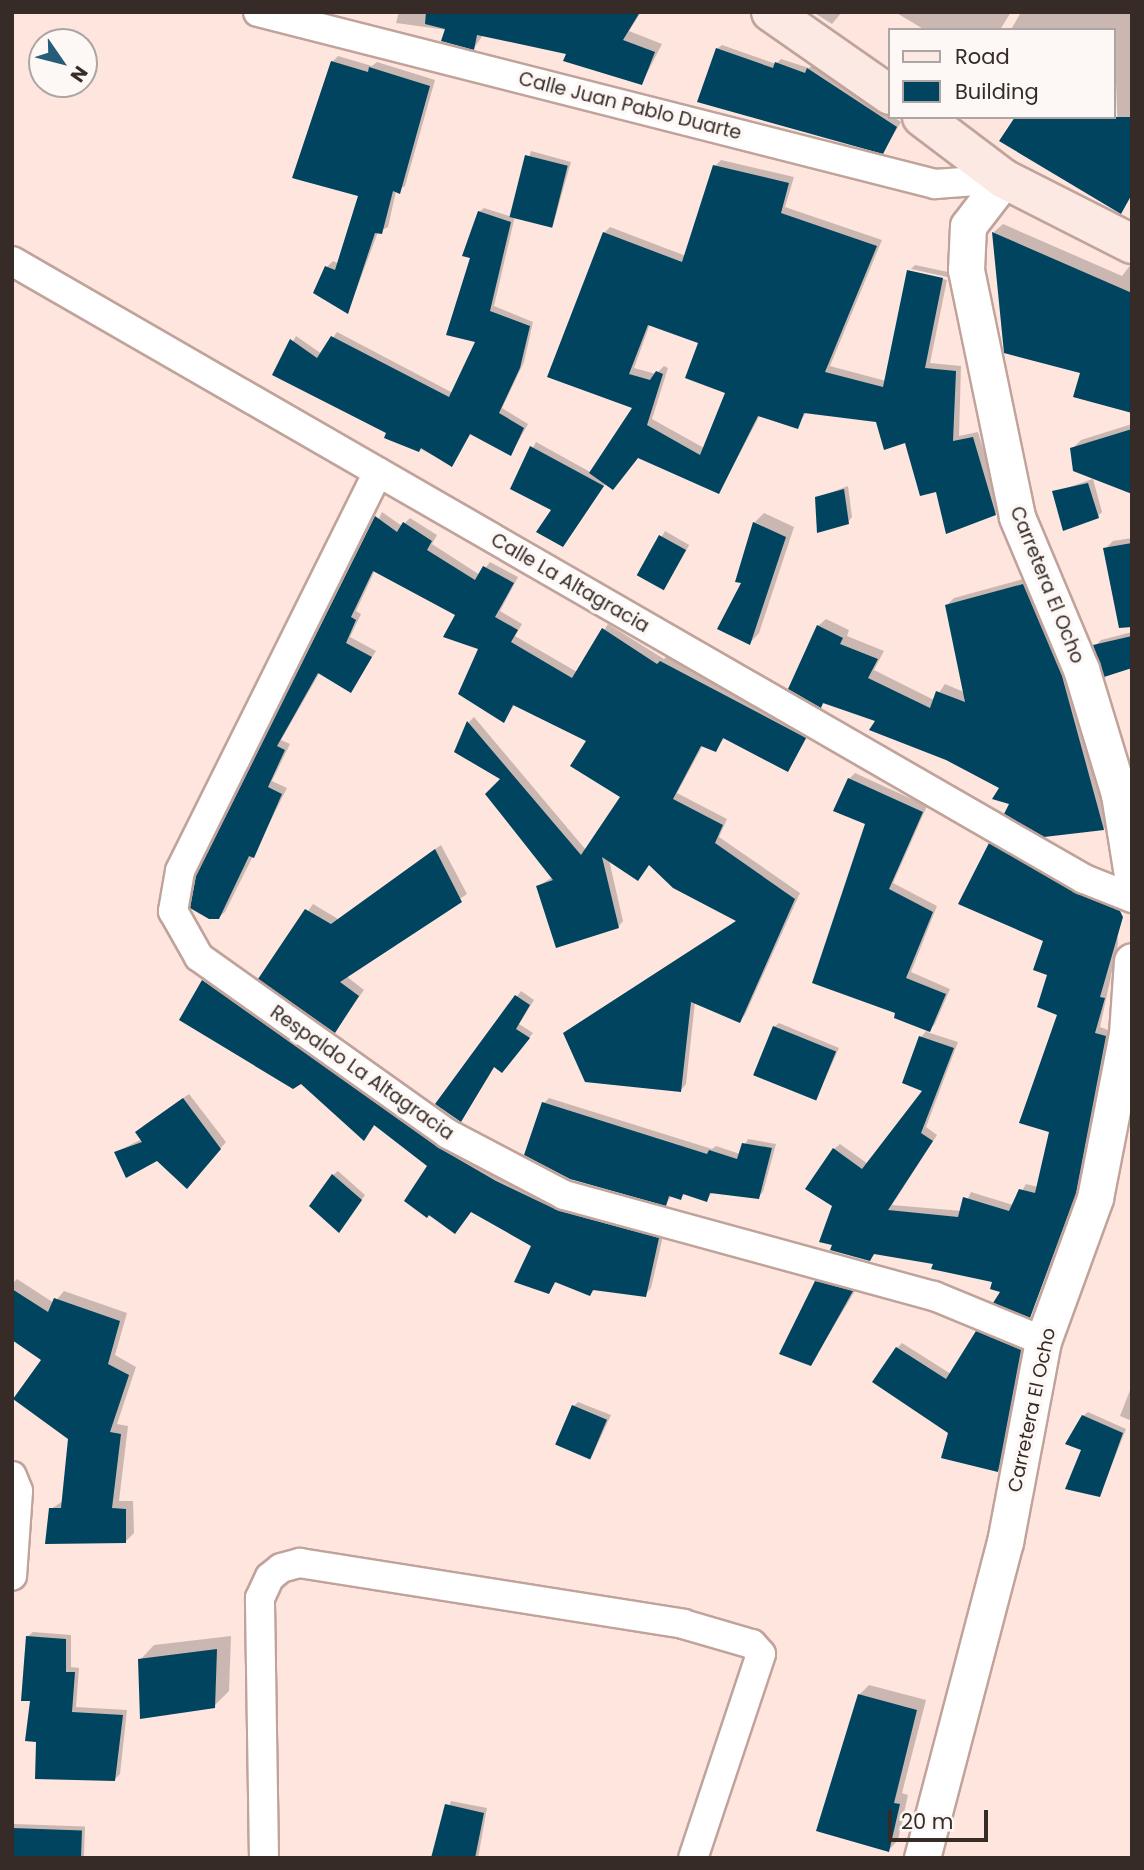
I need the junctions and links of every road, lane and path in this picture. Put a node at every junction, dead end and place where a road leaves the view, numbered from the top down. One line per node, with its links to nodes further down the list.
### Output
1 (258, 12): 5 (street, Calle Juan Pablo Duarte)
2 (771, 12): 3 (main road)
3 (888, 94)
4 (925, 119): 5 (main road)
5 (1004, 179): 6 (main road); 9 (street, Carretera El Ocho)
6 (1132, 244)
7 (12, 261): 8 (street, Calle La Altagracia)
8 (378, 472): 10 (street, Calle La Altagracia); 12 (street, Respaldo La Altagracia)
9 (1132, 875)
10 (1132, 898)
11 (1132, 961): 12 (street, Carretera El Ocho)
12 (1043, 1341): 17 (street, Carretera El Ocho)
13 (12, 1476): 14 (street)
14 (12, 1576)
15 (264, 1858): 16 (street)
16 (693, 1858)
17 (922, 1858)

